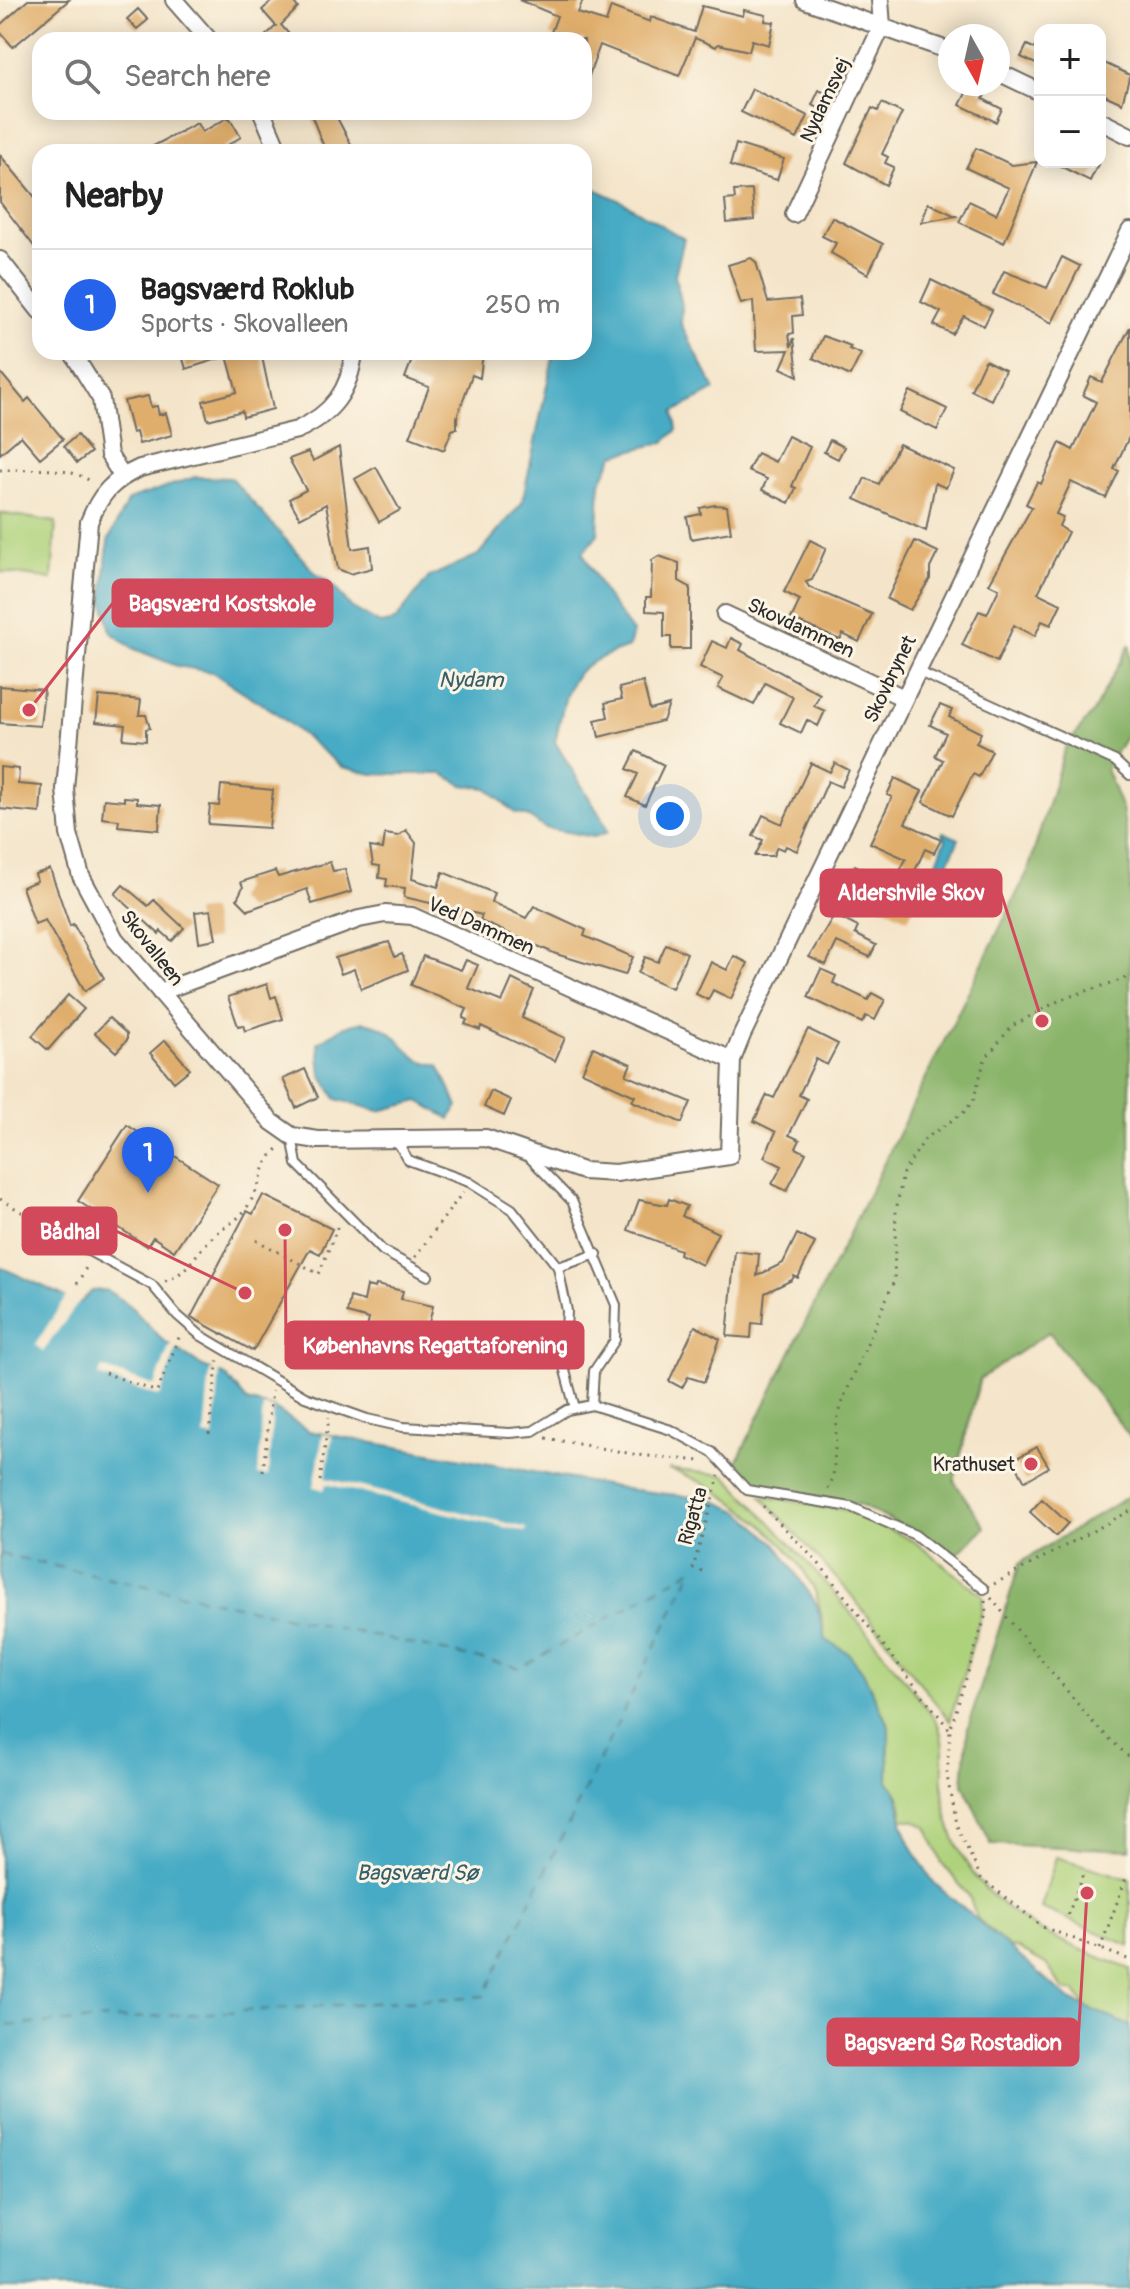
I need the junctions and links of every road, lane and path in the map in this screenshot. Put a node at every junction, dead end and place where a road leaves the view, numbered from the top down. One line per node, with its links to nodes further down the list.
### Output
1 (174, 0): 5 (street)
2 (805, 0): 4 (street)
3 (880, 0): 4 (street, Nydamsvej)
4 (882, 26): 6 (street); 13 (street, Nydamsvej)
5 (202, 32)
6 (938, 47)
7 (1010, 78): 8 (street)
8 (1034, 89)
9 (265, 120): 12 (street)
10 (1106, 124): 11 (street)
11 (1130, 136)
12 (276, 144)
13 (794, 214)
14 (1130, 231): 23 (street, Skovbrynet)
15 (0, 260): 16 (street)
16 (32, 301)
17 (77, 360): 20 (street)
18 (352, 360): 20 (street)
19 (0, 470): 21 (path)
20 (122, 476): 21 (street)
21 (103, 491): 27 (street, Skovalleen)
22 (725, 614): 24 (street, Skovdammen)
23 (917, 670): 24 (street, Skovbrynet); 25 (lane)
24 (904, 698): 28 (street, Skovbrynet)
25 (1129, 770)
26 (1130, 977): 57 (path)
27 (160, 992): 28 (street, Ved Dammen); 29 (street, Skovalleen)
28 (732, 1060): 31 (street, Skovbrynet)
29 (292, 1136): 30 (street); 34 (lane); 43 (path)
30 (395, 1138): 31 (street); 32 (lane)
31 (520, 1148): 39 (lane)
32 (469, 1182): 37 (path); 40 (lane)
33 (0, 1199): 36 (path)
34 (343, 1210): 35 (path); 41 (lane)
35 (256, 1240)
36 (70, 1241): 38 (lane)
37 (423, 1246)
38 (94, 1253): 42 (path); 43 (lane)
39 (597, 1254): 40 (lane); 48 (lane)
40 (558, 1267): 50 (lane)
41 (428, 1276)
42 (77, 1284)
43 (152, 1285): 44 (lane)
44 (186, 1324): 45 (lane); 46 (path)
45 (222, 1348): 47 (lane); 52 (path)
46 (105, 1373)
47 (274, 1379): 49 (lane); 54 (path)
48 (592, 1405): 50 (lane); 53 (lane)
49 (331, 1406): 51 (lane); 55 (path)
50 (575, 1408): 51 (lane)
51 (533, 1431): 53 (path)
52 (209, 1434)
53 (723, 1464): 56 (lane); 59 (path, Rigatta)
54 (263, 1471)
55 (320, 1481)
56 (747, 1490): 57 (lane); 61 (path)
57 (822, 1503): 60 (lane)
58 (1130, 1511): 60 (path)
59 (702, 1571)
60 (984, 1589): 61 (path); 62 (path)
61 (950, 1730): 66 (path)
62 (1130, 1758)
63 (1083, 1874): 65 (path)
64 (1127, 1875): 66 (path)
65 (1068, 1915)
66 (1100, 1949): 67 (path)
67 (1130, 1960)

